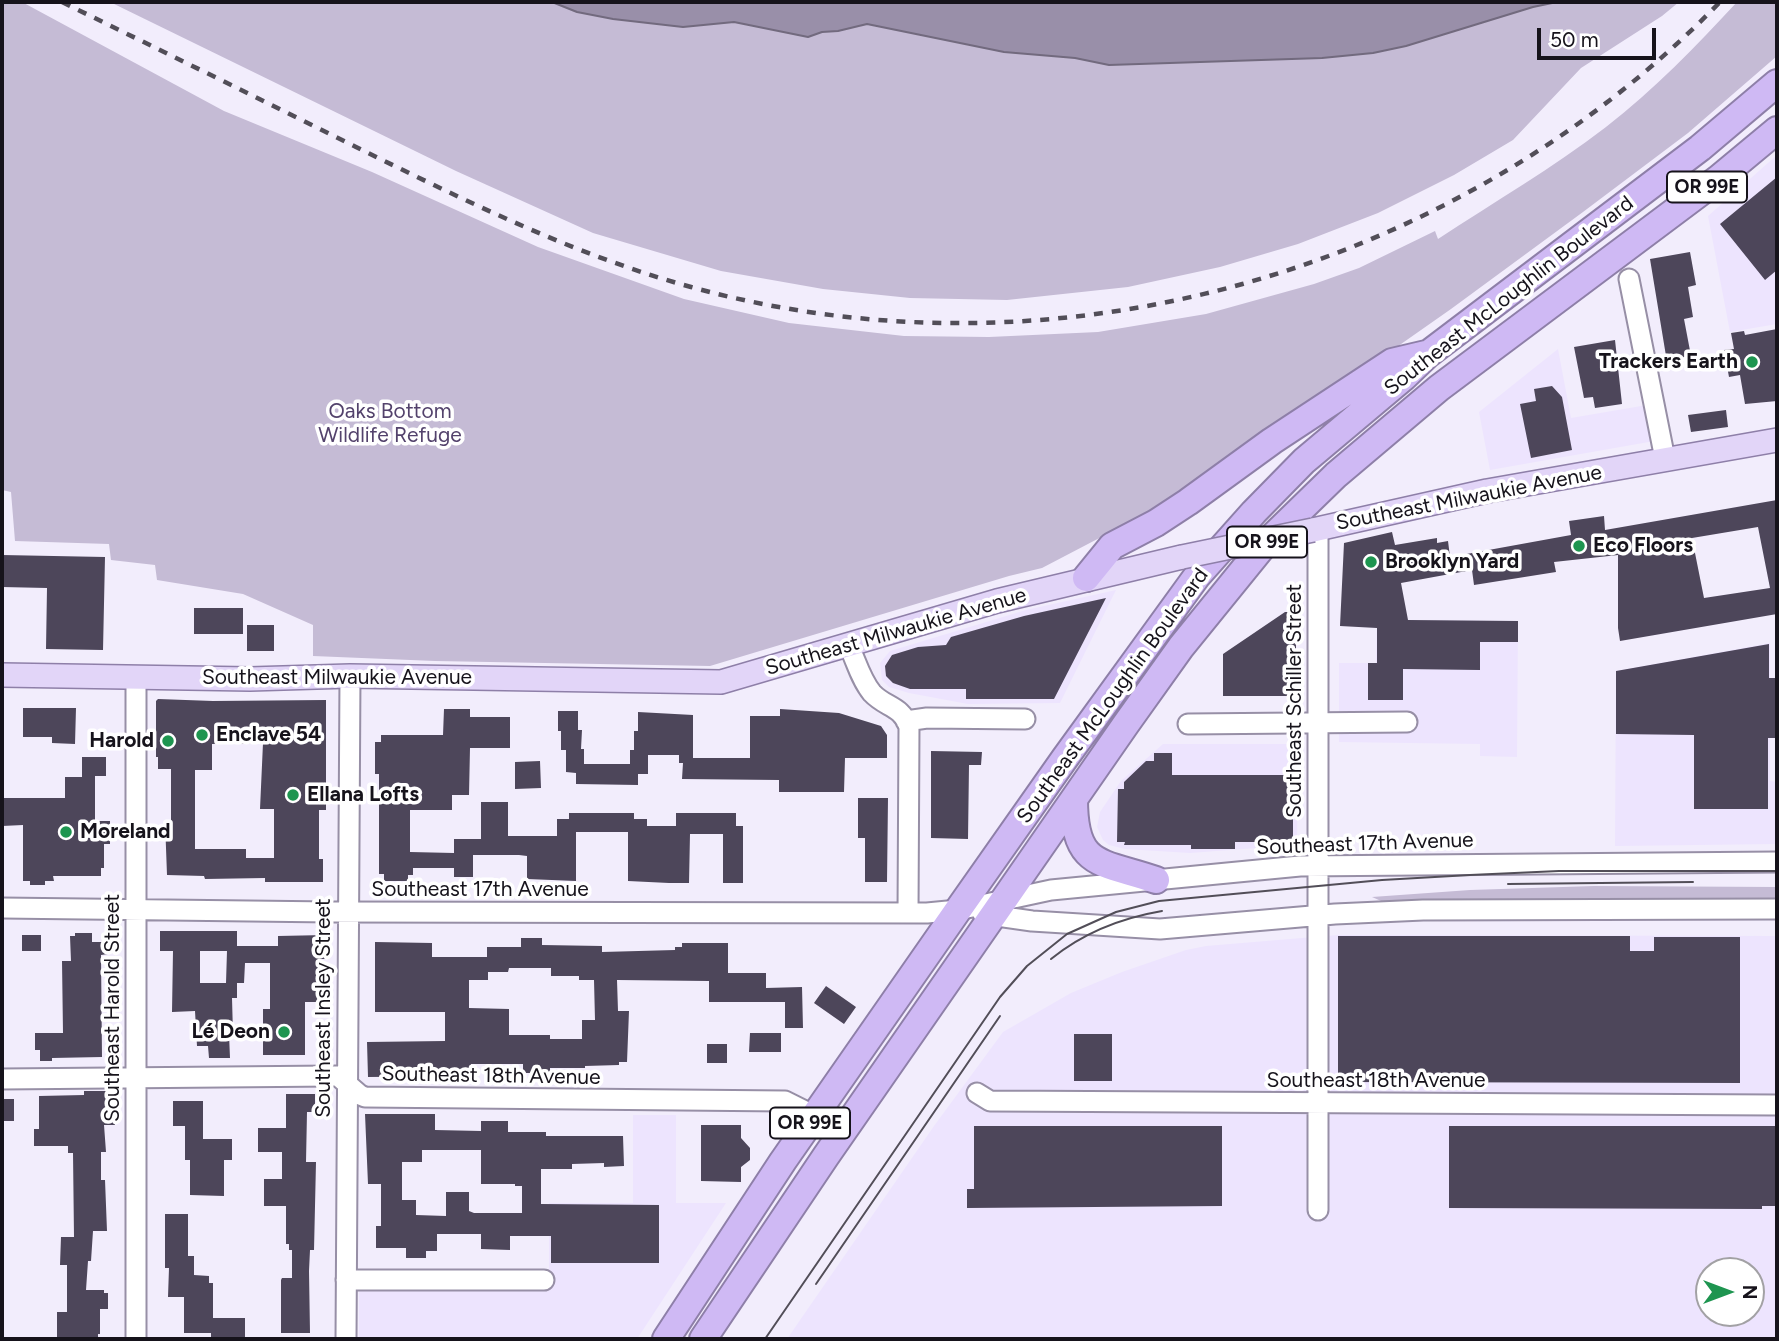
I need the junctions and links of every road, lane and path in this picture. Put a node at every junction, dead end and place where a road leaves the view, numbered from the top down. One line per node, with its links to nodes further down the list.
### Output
1 (1777, 83): 4 (highway, Southeast McLoughlin Boulevard / OR 99E)
2 (1777, 130): 18 (highway, Southeast McLoughlin Boulevard / OR 99E)
3 (1629, 279): 6 (street)
4 (1428, 354): 8 (highway); 26 (highway, Southeast McLoughlin Boulevard / OR 99E)
5 (1777, 440): 6 (main road, Southeast Milwaukie Avenue)
6 (1665, 459): 7 (main road, Southeast Milwaukie Avenue)
7 (1316, 529): 8 (main road, Southeast Milwaukie Avenue, bridge); 16 (street, Southeast Schiller Street)
8 (1086, 578): 9 (main road, Southeast Milwaukie Avenue)
9 (849, 646): 11 (main road, Southeast Milwaukie Avenue); 14 (street)
10 (2, 675): 12 (main road, Southeast Milwaukie Avenue)
11 (350, 676): 12 (main road, Southeast Milwaukie Avenue); 27 (street, Southeast Insley Street)
12 (136, 677): 25 (street, Southeast Harold Street)
13 (1025, 719): 14 (street)
14 (906, 721): 28 (street)
15 (1407, 722): 16 (street)
16 (1318, 723): 17 (street); 20 (street, Southeast Schiller Street)
17 (1188, 724)
18 (1074, 799): 21 (highway); 23 (highway, Southeast McLoughlin Boulevard / OR 99E)
19 (1777, 862): 20 (street, Southeast 17th Avenue)
20 (1317, 866): 21 (street, Southeast 17th Avenue); 29 (street, Southeast Schiller Street)
21 (1156, 880): 23 (street, Southeast 17th Avenue)
22 (2, 908): 25 (street, Southeast 17th Avenue)
23 (998, 908): 26 (street, Southeast 17th Avenue); 29 (street, Southeast 17th Avenue); 43 (highway, Southeast McLoughlin Boulevard / OR 99E)
24 (1777, 909): 29 (street, Southeast 17th Avenue)
25 (136, 910): 27 (street, Southeast 17th Avenue); 31 (street, Southeast Harold Street)
26 (958, 910): 28 (street, Southeast 17th Avenue); 36 (highway, Southeast McLoughlin Boulevard / OR 99E)
27 (347, 912): 28 (street, Southeast 17th Avenue); 32 (street, Southeast Insley Street)
28 (908, 913)
29 (1317, 915): 34 (street, Southeast Schiller Street)
30 (2, 1079): 31 (street, Southeast 18th Avenue)
31 (135, 1079): 32 (street, Southeast 18th Avenue); 40 (street, Southeast Harold Street)
32 (347, 1084): 36 (street, Southeast 18th Avenue); 38 (street, Southeast Insley Street)
33 (977, 1093): 34 (street, Southeast 18th Avenue)
34 (1318, 1104): 35 (street, Southeast 18th Avenue); 37 (street, Southeast Schiller Street)
35 (1777, 1105)
36 (816, 1116): 42 (highway, Southeast McLoughlin Boulevard / OR 99E)
37 (1318, 1210)
38 (346, 1280): 39 (street); 41 (street, Southeast Insley Street)
39 (544, 1280)
40 (136, 1339)
41 (346, 1339)
42 (666, 1339)
43 (704, 1339)

